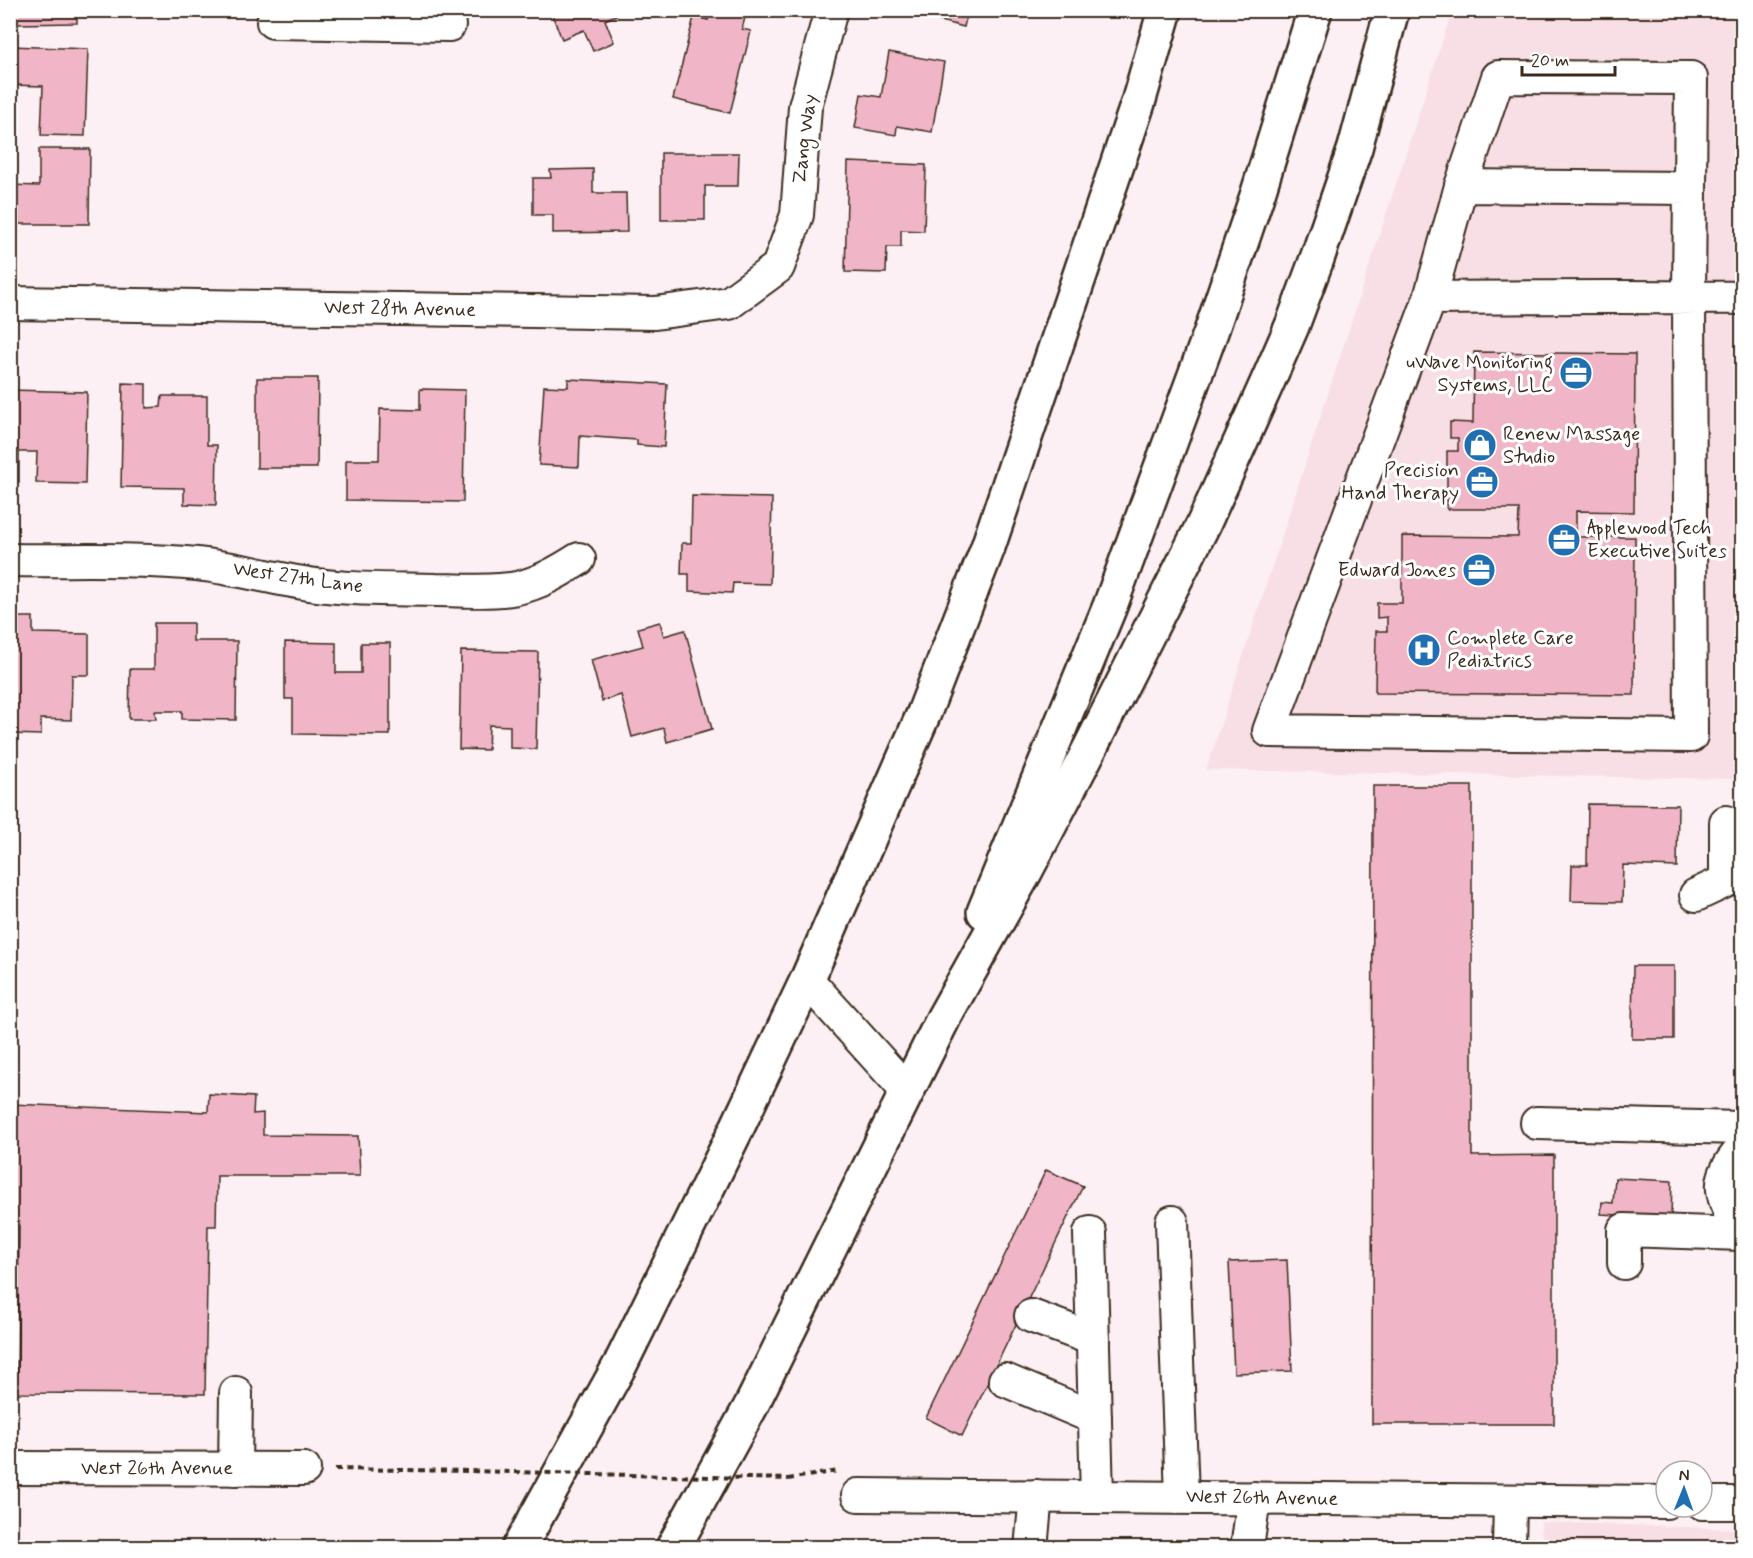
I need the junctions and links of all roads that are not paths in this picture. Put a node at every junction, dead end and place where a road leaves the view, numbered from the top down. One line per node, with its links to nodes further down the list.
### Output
1 (831, 10): 11 (street, Zang Way)
2 (1148, 10): 8 (highway)
3 (1165, 10): 8 (highway)
4 (1315, 10): 22 (highway)
5 (1392, 10): 22 (highway)
6 (273, 22): 7 (street)
7 (449, 25)
8 (1138, 103): 21 (highway)
9 (1461, 186): 10 (street); 10 (street); 13 (street)
10 (1690, 188): 12 (street)
11 (777, 267): 15 (street, West 28th Avenue)
12 (1689, 297): 13 (street); 13 (street); 14 (street)
13 (1430, 298)
14 (1743, 298)
15 (10, 303)
16 (579, 559): 17 (street, West 27th Lane)
17 (10, 560)
18 (1726, 822): 19 (street)
19 (1734, 881): 20 (street)
20 (1696, 895)
21 (807, 980): 23 (street); 48 (highway)
22 (944, 1017): 23 (highway)
23 (907, 1091): 49 (highway)
24 (1537, 1123): 25 (street)
25 (1743, 1128)
26 (1743, 1149): 29 (street)
27 (1172, 1222): 42 (street)
28 (1090, 1233): 32 (street)
29 (1741, 1234): 30 (street)
30 (1624, 1263)
31 (1031, 1316): 32 (street)
32 (1093, 1339): 35 (street)
33 (1005, 1380): 35 (street)
34 (236, 1393): 37 (street)
35 (1095, 1418): 41 (street)
36 (10, 1468): 37 (street, West 26th Avenue)
37 (235, 1469): 38 (street, West 26th Avenue)
38 (304, 1469)
39 (849, 1483): 40 (street, West 26th Avenue)
40 (1036, 1496): 41 (street, West 26th Avenue); 50 (street)
41 (1097, 1497): 42 (street, West 26th Avenue)
42 (1182, 1497): 43 (street, West 26th Avenue)
43 (1254, 1498): 44 (street, West 26th Avenue); 51 (street)
44 (1510, 1501): 45 (street, West 26th Avenue); 52 (street)
45 (1654, 1502)
46 (1714, 1503): 47 (street)
47 (1743, 1503)
48 (519, 1548)
49 (673, 1548)
50 (1031, 1548)
51 (1247, 1548)
52 (1509, 1548)

